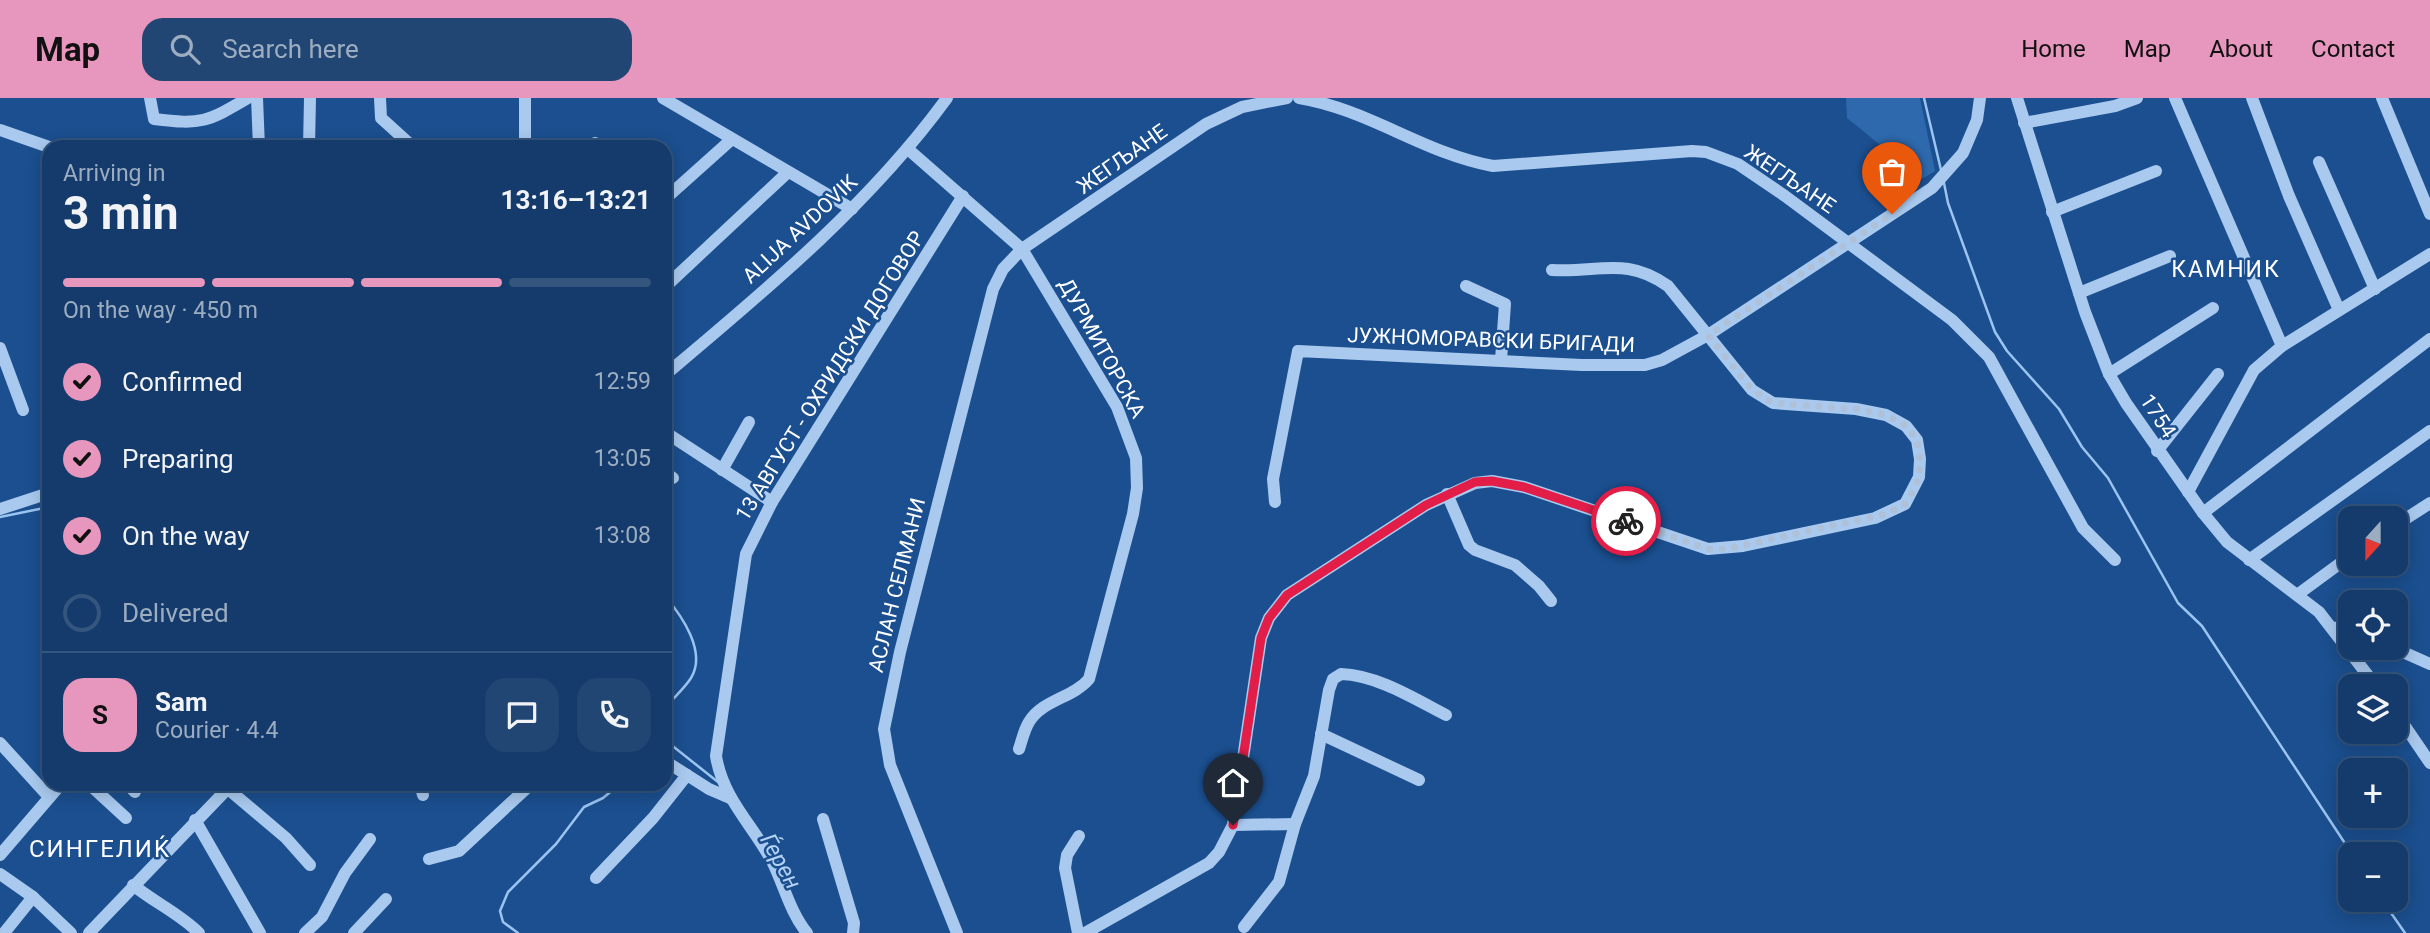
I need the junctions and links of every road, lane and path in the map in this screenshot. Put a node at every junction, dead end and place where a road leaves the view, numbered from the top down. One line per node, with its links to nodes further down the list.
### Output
1 (149, 98): 2 (street)
2 (248, 98)
3 (257, 98): 20 (street)
4 (310, 98): 21 (street)
5 (380, 98): 22 (street)
6 (525, 98): 23 (street)
7 (663, 98): 19 (street)
8 (947, 98): 25 (street, ALIJA AVDOVIK)
9 (1287, 98): 35 (street, ЖЕГЉАНЕ)
10 (1299, 98): 34 (street, ЖЕГЉАНЕ)
11 (1980, 98): 34 (street, ЈУЖНОМОРАВСКИ БРИГАДИ)
12 (2017, 98): 17 (street, 1754)
13 (2137, 98): 17 (street)
14 (2175, 98): 47 (street)
15 (2252, 98): 44 (street)
16 (2382, 98): 33 (street)
17 (2024, 123): 32 (street, 1754)
18 (0, 130): 24 (street)
19 (732, 139): 28 (street); 29 (street)
20 (259, 140)
21 (309, 140)
22 (404, 140)
23 (525, 140)
24 (42, 145)
25 (909, 150): 30 (street, ДУРМИТОРСКА); 31 (street, ALIJA AVDOVIK)
26 (2319, 162): 41 (street)
27 (2157, 171): 32 (street)
28 (787, 173): 31 (street); 39 (street)
29 (672, 193)
30 (963, 196): 35 (street, ДУРМИТОРСКА); 62 (street, 13 АВГУСТ - ОХРИДСКИ ДОГОВОР)
31 (852, 209): 50 (street, ALIJA AVDOVIK)
32 (2052, 212): 42 (street, 1754)
33 (2430, 214)
34 (1848, 242): 45 (street, ЈУЖНОМОРАВСКИ БРИГАДИ); 68 (street, ЖЕГЉАНЕ)
35 (1022, 249): 82 (street, ДУРМИТОРСКА); 121 (street, АСЛАН СЕЛМАНИ)
36 (2430, 254): 41 (street)
37 (2170, 256): 42 (street)
38 (1552, 270): 45 (street)
39 (672, 280)
40 (1466, 286): 49 (street)
41 (2375, 289): 44 (street)
42 (2079, 293): 51 (street, 1754)
43 (2213, 308): 51 (street)
44 (2339, 310): 47 (street)
45 (1708, 335): 49 (street, ЈУЖНОМОРАВСКИ БРИГАДИ); 60 (street)
46 (2430, 339): 66 (street)
47 (2282, 346): 59 (street)
48 (0, 348): 53 (street)
49 (1501, 360): 63 (street, ЈУЖНОМОРАВСКИ БРИГАДИ)
50 (672, 369)
51 (2109, 374): 57 (street, 1754)
52 (2218, 374): 57 (street)
53 (23, 410)
54 (749, 422): 58 (street)
55 (2430, 431): 69 (street)
56 (672, 437): 58 (street)
57 (2157, 451): 59 (street, 1754)
58 (722, 470): 62 (street)
59 (2188, 492): 66 (street, 1754)
60 (1447, 494): 72 (street); 100 (street)
61 (42, 498): 65 (street)
62 (772, 502): 95 (street, 13 АВГУСТ - ОХРИДСКИ ДОГОВОР)
63 (1275, 502)
64 (2430, 503): 67 (street)
65 (0, 509)
66 (2203, 513): 69 (street, 1754)
67 (2408, 517)
68 (2115, 560)
69 (2249, 560): 71 (street, 1754)
70 (2338, 565): 71 (street)
71 (2297, 595): 73 (street, 1754)
72 (1551, 601)
73 (2334, 628): 74 (street); 77 (street, 1754)
74 (2338, 628)
75 (2408, 654): 76 (street)
76 (2430, 664)
77 (2367, 674)
78 (1446, 715): 80 (street)
79 (2408, 731): 83 (street)
80 (1321, 734): 86 (street); 99 (street)
81 (0, 743): 87 (street)
82 (1019, 749)
83 (2430, 763)
84 (672, 765): 85 (street)
85 (687, 775): 95 (street); 107 (street)
86 (1419, 780)
87 (42, 789)
88 (44, 791): 94 (street)
89 (55, 791): 94 (street)
90 (97, 791): 96 (street)
91 (225, 791): 98 (street)
92 (235, 791): 105 (street)
93 (523, 791): 104 (street)
94 (49, 797): 103 (street)
95 (730, 799): 119 (street, 13 АВГУСТ - ОХРИДСКИ ДОГОВОР)
96 (126, 818)
97 (822, 819): 120 (street)
98 (195, 820): 108 (street); 116 (street)
99 (1295, 824): 100 (street); 111 (street)
100 (1233, 825): 123 (street)
101 (1079, 836): 122 (street)
102 (370, 839): 117 (street)
103 (0, 855)
104 (429, 859)
105 (310, 865)
106 (0, 874): 109 (street)
107 (596, 878)
108 (134, 885): 114 (street); 115 (street)
109 (33, 897): 112 (street); 113 (street)
110 (386, 899): 118 (street)
111 (1244, 927)
112 (4, 933)
113 (71, 933)
114 (89, 933)
115 (199, 933)
116 (260, 933)
117 (305, 933)
118 (354, 933)
119 (807, 933)
120 (853, 933)
121 (957, 933)
122 (1078, 933)
123 (1085, 933)

